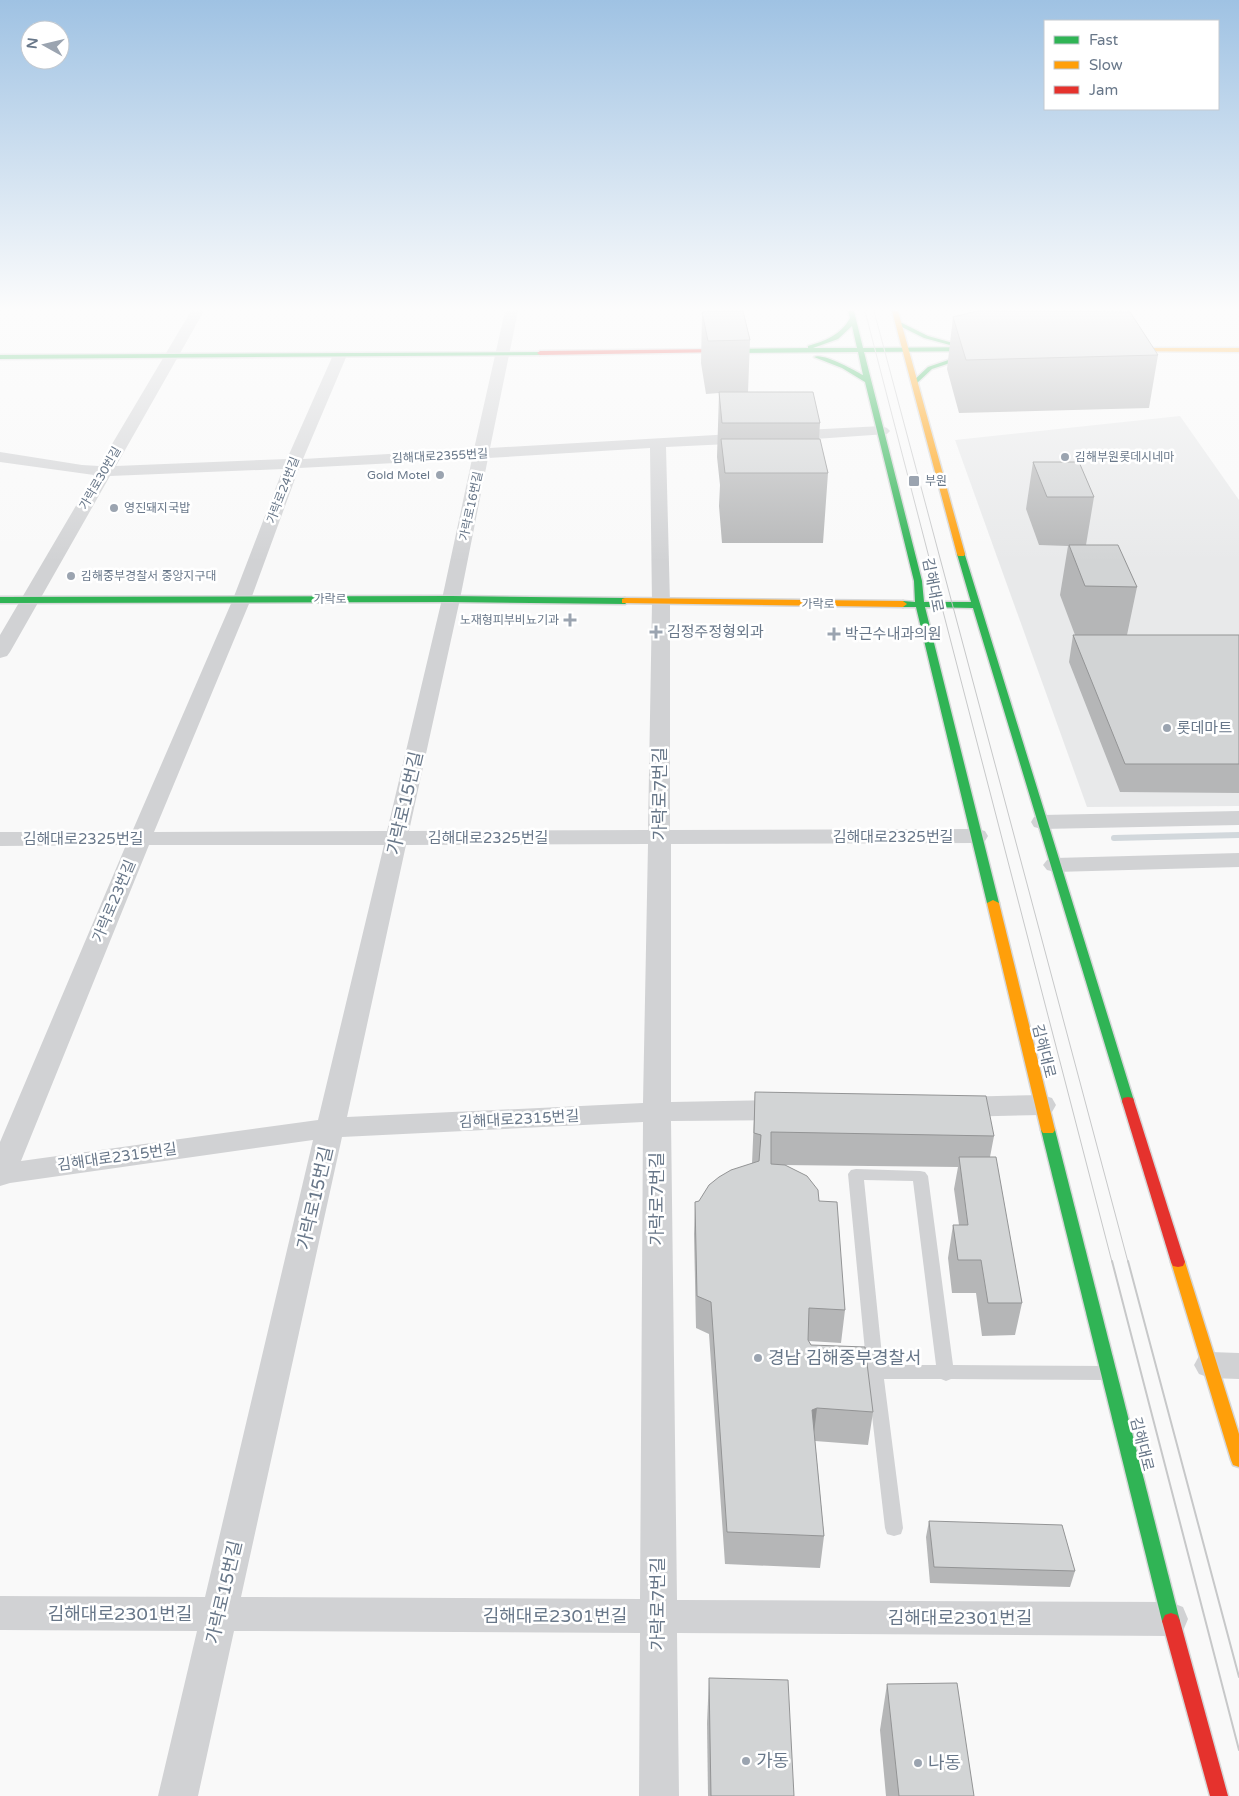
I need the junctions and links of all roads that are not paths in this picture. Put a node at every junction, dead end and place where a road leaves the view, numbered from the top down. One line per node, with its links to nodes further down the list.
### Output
1 (148, 395): 11 (street, 가락로30번길)
2 (323, 395): 10 (street, 가락로24번길)
3 (494, 395): 8 (street, 가락로16번길)
4 (873, 395): 6 (main road, 김해대로)
5 (918, 395): 18 (main road)
6 (882, 431): 7 (street, 김해대로2355번길); 17 (main road, 김해대로)
7 (658, 444): 8 (street, 김해대로2355번길); 16 (street)
8 (482, 453): 10 (street, 김해대로2355번길); 13 (street, 가락로16번길)
9 (5, 459): 11 (street, 김해대로2355번길)
10 (293, 464): 11 (street, 김해대로2355번길); 12 (street, 가락로24번길)
11 (104, 471): 15 (street, 가락로30번길)
12 (242, 599): 13 (main road, 가락로); 15 (main road, 가락로); 26 (street, 가락로23번길)
13 (451, 599): 16 (main road, 가락로); 24 (street, 가락로15번길)
14 (0, 600): 15 (main road, 가락로)
15 (31, 600): 19 (street, 가락로30번길)
16 (661, 603): 17 (main road, 가락로); 23 (street, 가락로7번길)
17 (920, 604): 18 (main road, 가락로); 22 (main road, 김해대로)
18 (975, 605): 21 (main road)
19 (0, 652)
20 (1239, 818): 21 (street)
21 (1042, 822): 28 (main road)
22 (977, 836): 23 (street, 김해대로2325번길); 29 (main road, 김해대로)
23 (659, 837): 24 (street, 김해대로2325번길); 32 (street, 가락로7번길)
24 (397, 838): 26 (street, 김해대로2325번길); 33 (street, 가락로15번길)
25 (0, 839): 26 (street, 김해대로2325번길)
26 (140, 839): 34 (street, 가락로23번길)
27 (1239, 860): 28 (street)
28 (1055, 864): 35 (main road)
29 (1042, 1105): 30 (street); 37 (main road, 김해대로)
30 (934, 1107)
31 (815, 1109): 32 (street, 김해대로2315번길)
32 (657, 1112): 33 (street, 김해대로2315번길); 43 (street, 가락로7번길)
33 (332, 1128): 34 (street, 김해대로2315번길); 42 (street, 가락로15번길)
34 (0, 1174)
35 (1224, 1365): 39 (main road)
36 (875, 1372): 38 (lane); 38 (lane); 40 (lane)
37 (1109, 1373): 38 (lane); 44 (main road, 김해대로)
38 (946, 1374)
39 (1239, 1460)
40 (894, 1528)
41 (0, 1613): 42 (street, 김해대로2301번길)
42 (219, 1614): 43 (street, 김해대로2301번길); 45 (street, 가락로15번길)
43 (658, 1616): 44 (street, 김해대로2301번길); 46 (street, 가락로7번길)
44 (1170, 1619): 47 (main road, 김해대로)
45 (178, 1796)
46 (658, 1796)
47 (1219, 1796)

